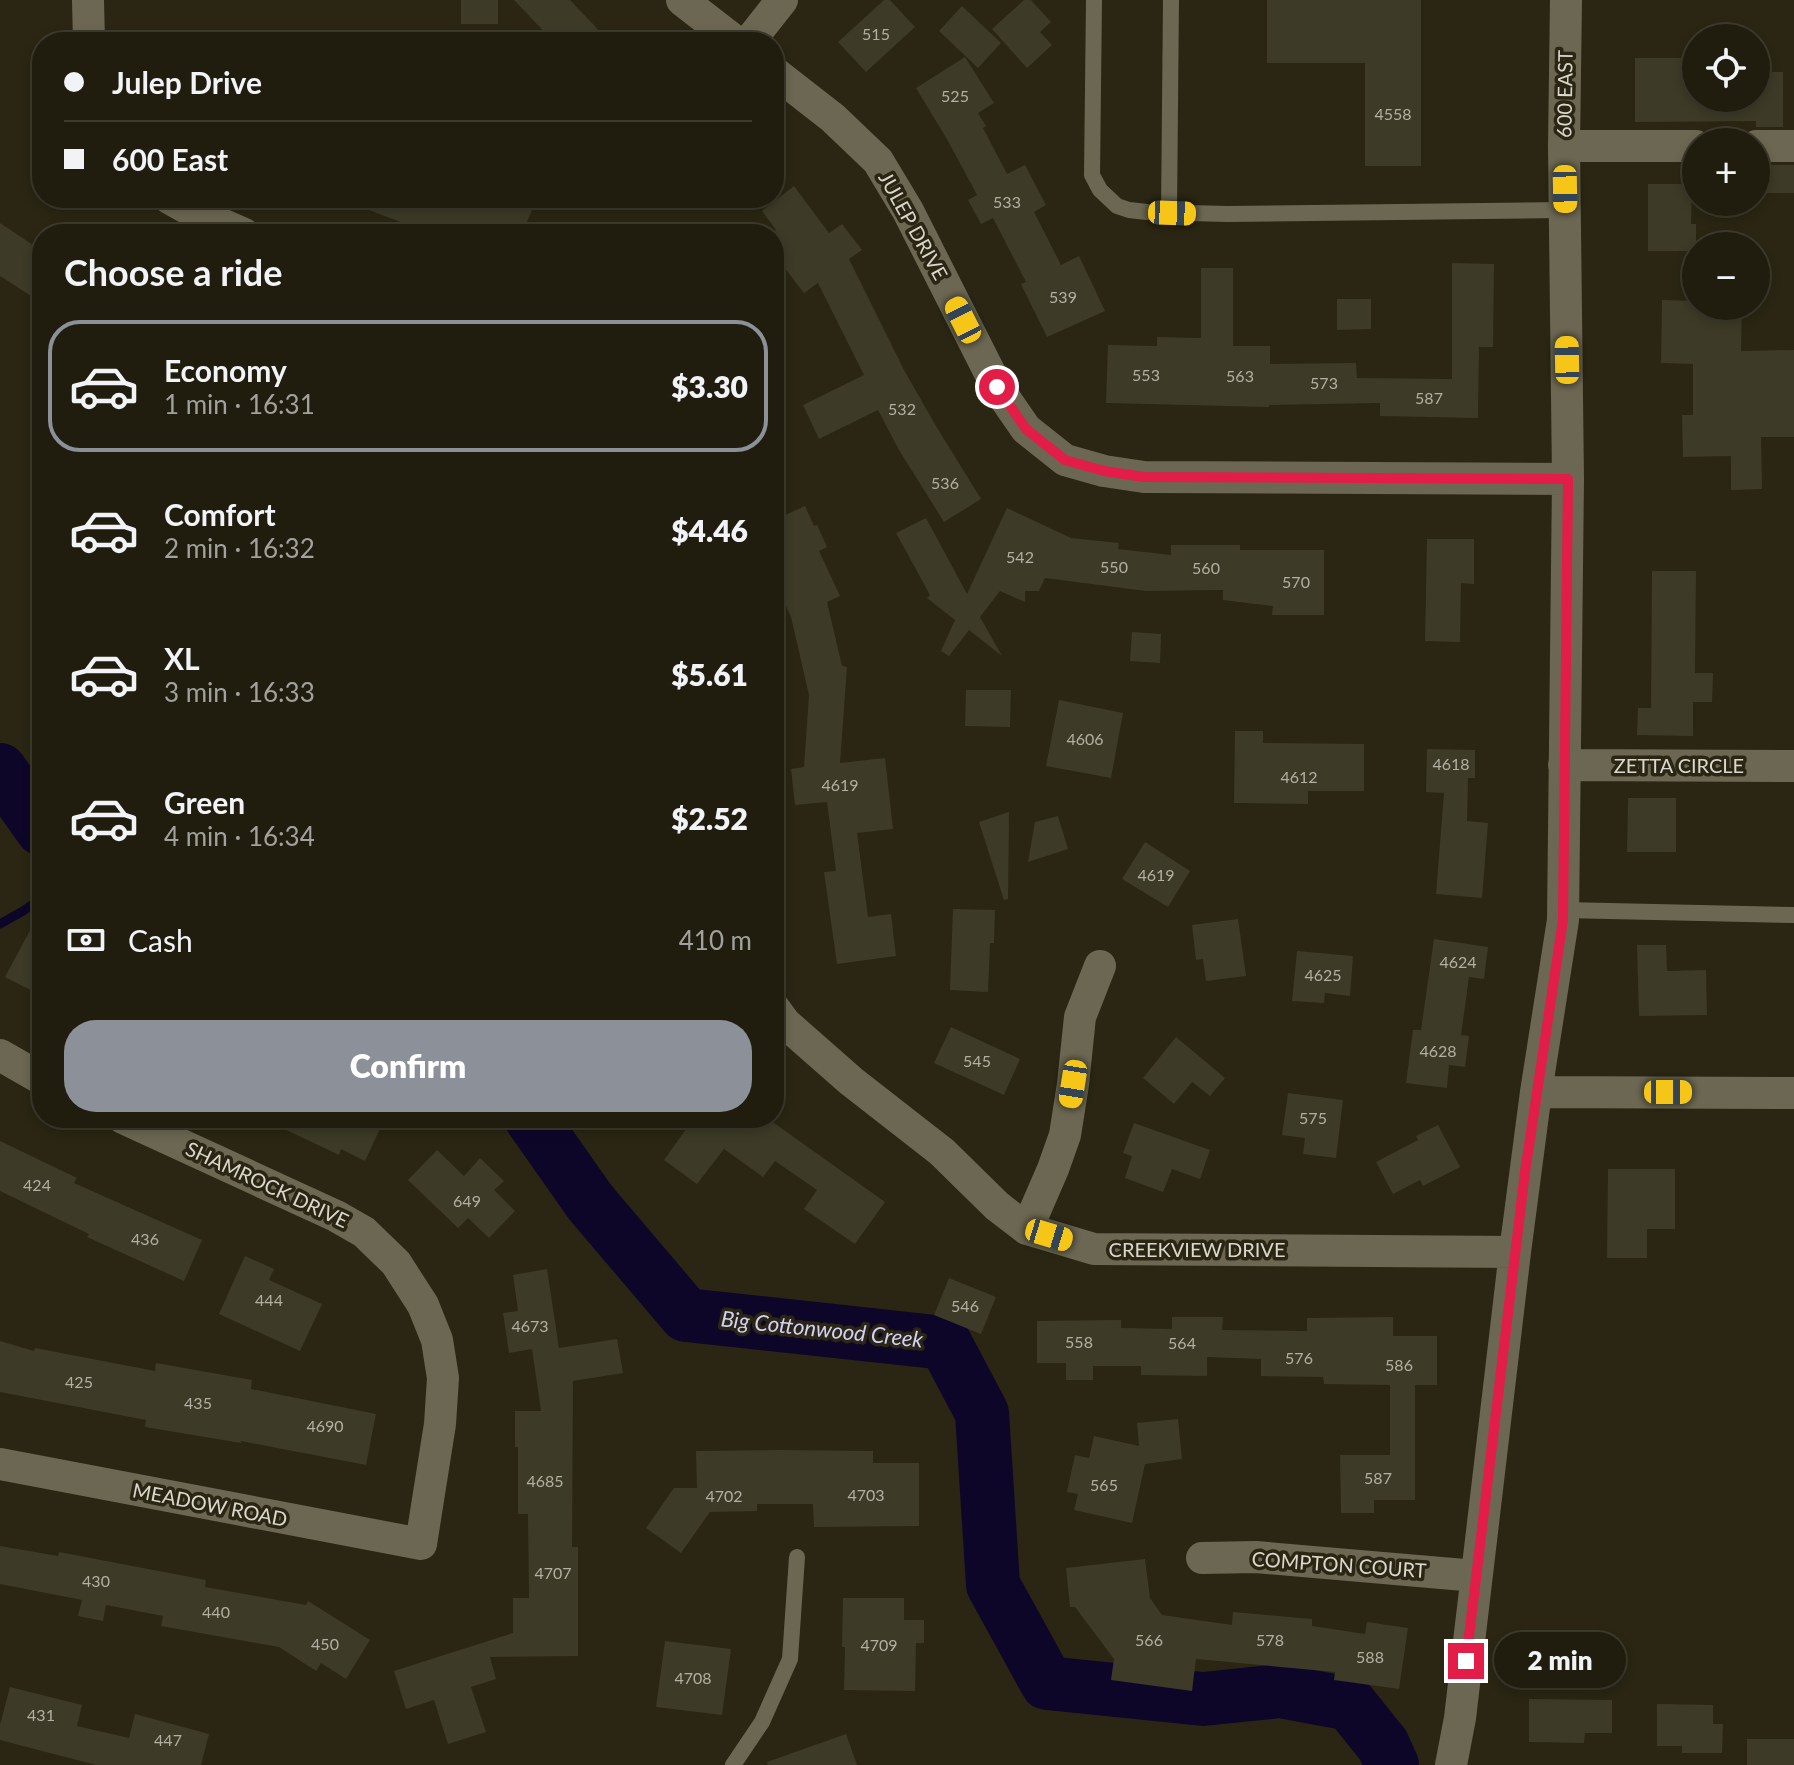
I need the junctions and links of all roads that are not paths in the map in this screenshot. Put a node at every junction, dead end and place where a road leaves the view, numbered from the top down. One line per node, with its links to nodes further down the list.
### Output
1 (88, 0): 7 (street)
2 (682, 0): 8 (street)
3 (782, 0): 9 (street)
4 (1094, 0): 17 (lane)
5 (1171, 0): 17 (lane)
6 (1566, 0): 11 (street, 600 EAST)
7 (89, 32)
8 (723, 32)
9 (757, 32)
10 (784, 80): 19 (street, JULEP DRIVE)
11 (1564, 146): 12 (street); 16 (street, 600 EAST)
12 (1682, 146)
13 (1770, 146): 14 (street)
14 (1794, 146)
15 (187, 208): 18 (street)
16 (1565, 210): 17 (lane); 19 (street, 600 EAST)
17 (1169, 213)
18 (221, 224)
19 (1568, 479): 20 (street, 600 EAST)
20 (1564, 765): 21 (street, ZETTA CIRCLE); 22 (street, 600 EAST)
21 (1794, 766)
22 (1563, 910): 23 (lane); 28 (street, 600 EAST)
23 (1794, 915)
24 (1100, 966): 31 (street)
25 (784, 1022): 31 (street, CREEKVIEW DRIVE)
26 (0, 1055): 27 (street)
27 (32, 1073)
28 (1536, 1092): 29 (street); 32 (street, 600 EAST)
29 (1794, 1093)
30 (145, 1128): 34 (street, SHAMROCK DRIVE)
31 (1027, 1229): 32 (street, CREEKVIEW DRIVE)
32 (1515, 1252): 37 (street, 600 EAST)
33 (0, 1464): 34 (street, MEADOW ROAD)
34 (421, 1544)
35 (797, 1557): 38 (lane)
36 (1202, 1558): 37 (street, COMPTON COURT)
37 (1476, 1576): 39 (street, 600 EAST)
38 (733, 1765)
39 (1451, 1765)

